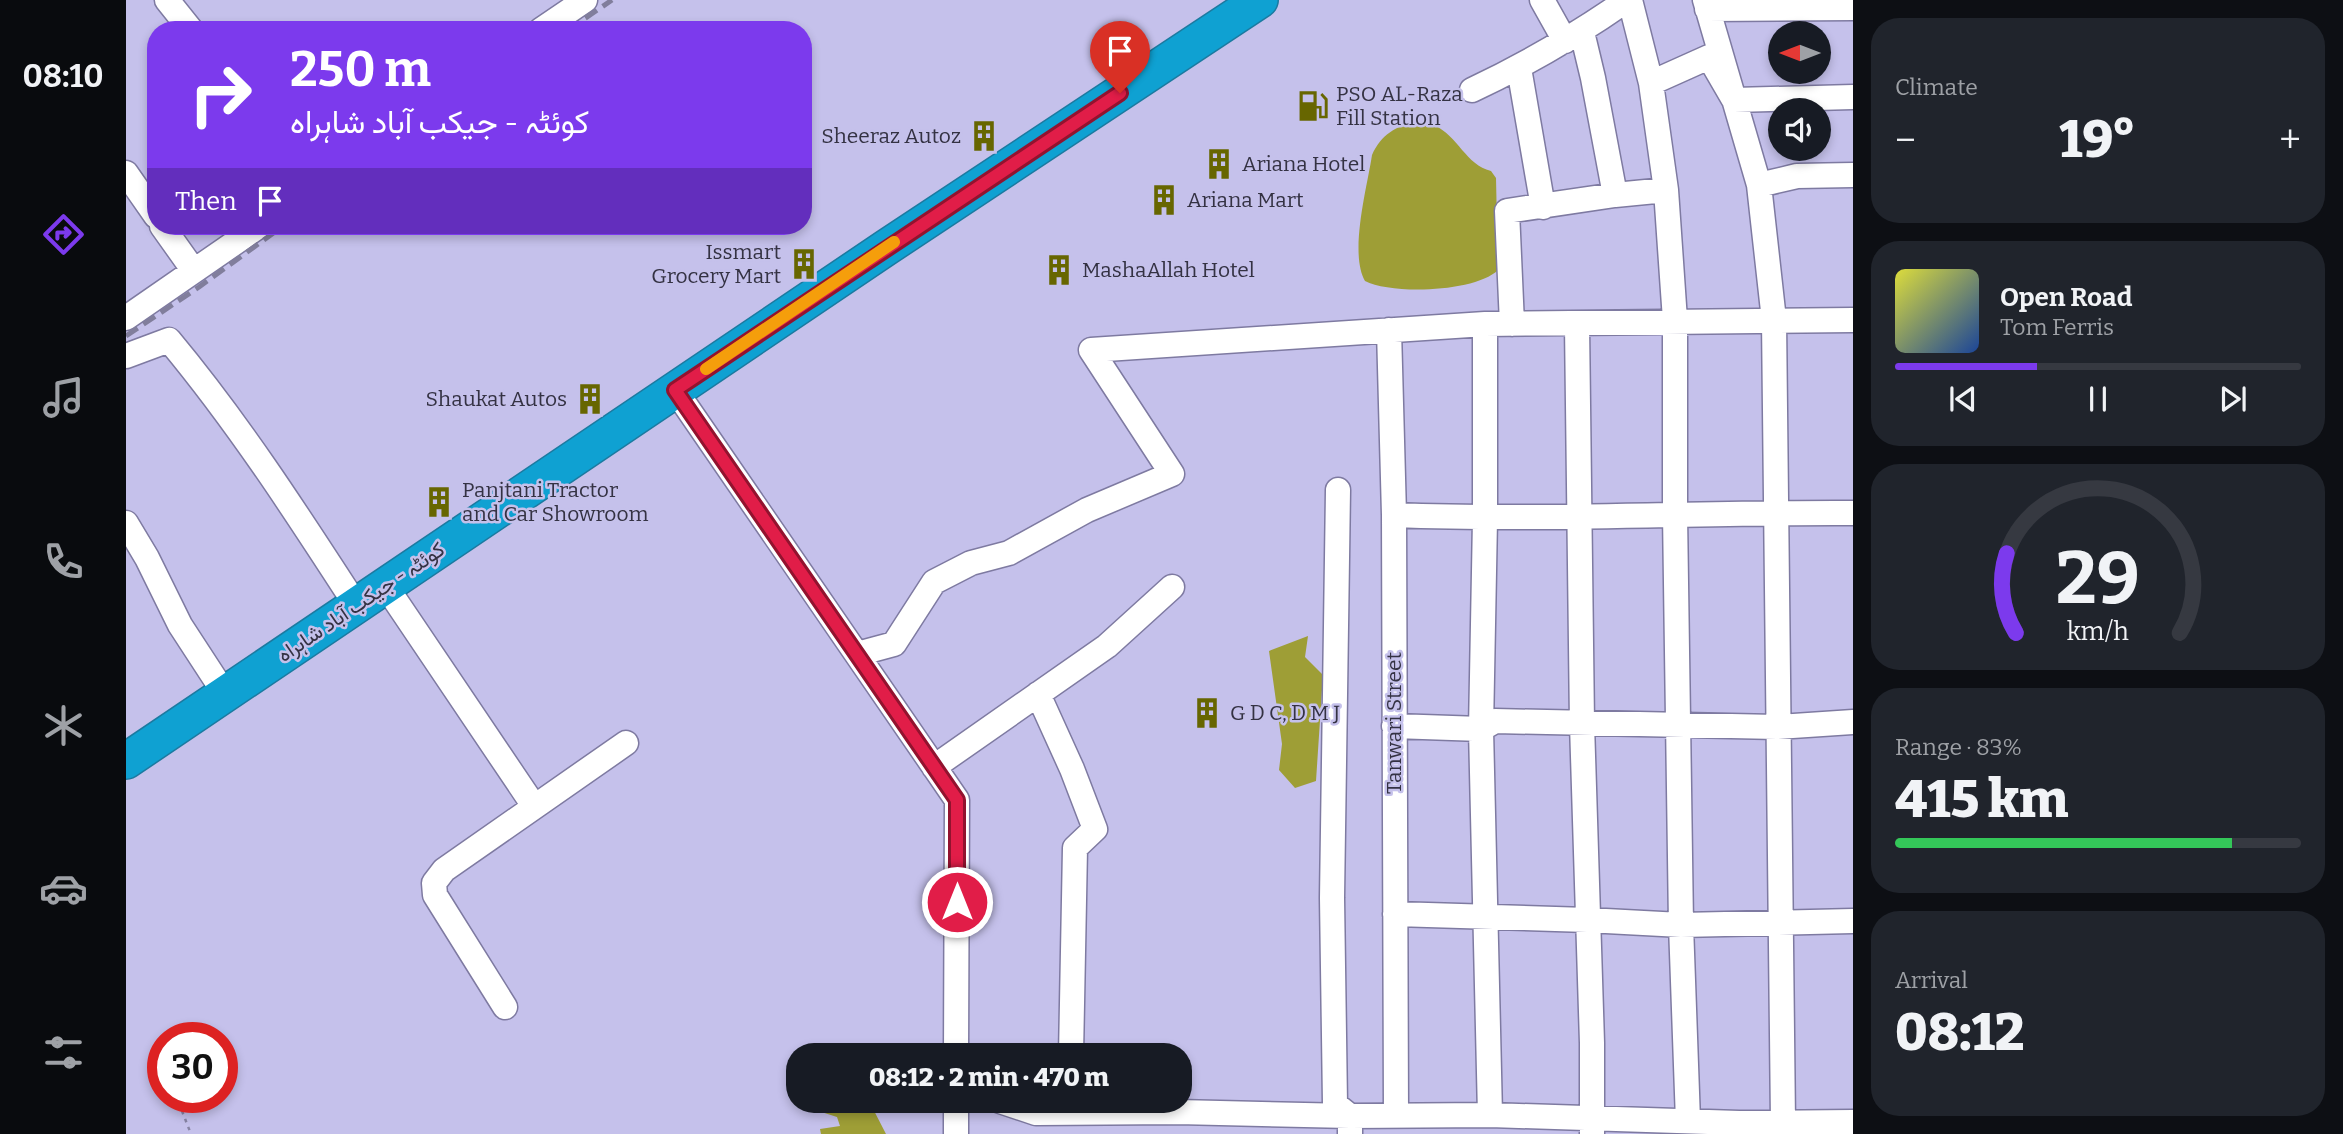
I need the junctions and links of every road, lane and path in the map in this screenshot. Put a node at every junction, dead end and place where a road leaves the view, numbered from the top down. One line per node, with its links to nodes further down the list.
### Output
1 (167, 0): 8 (street)
2 (584, 0): 9 (street)
3 (1260, 0): 35 (highway, کوئٹہ - جیکب آباد شاہراہ)
4 (1542, 0): 10 (street)
5 (1628, 0): 10 (street); 12 (street)
6 (1706, 5): 7 (street); 15 (street)
7 (1853, 8)
8 (184, 21)
9 (554, 21)
10 (1574, 37): 11 (street); 20 (street)
11 (1519, 68): 13 (street); 22 (street)
12 (1651, 83): 15 (street); 19 (street)
13 (1472, 90)
14 (1853, 97): 15 (street)
15 (1734, 100): 18 (street)
16 (126, 173): 21 (street)
17 (1853, 176): 18 (street)
18 (1759, 185): 28 (street)
19 (1666, 190): 20 (street); 27 (street)
20 (1615, 195): 22 (street)
21 (147, 203)
22 (1543, 207): 31 (street)
23 (168, 235): 25 (street)
24 (246, 235): 25 (street)
25 (194, 271): 26 (street)
26 (126, 318)
27 (1675, 320): 28 (street); 32 (street); 39 (street)
28 (1774, 320): 29 (street); 37 (street)
29 (1853, 320)
30 (1485, 324): 31 (street); 33 (street); 42 (street)
31 (1512, 324): 32 (street)
32 (1577, 325): 41 (street)
33 (1389, 330): 40 (street, Tanwari Street); 47 (street)
34 (126, 356): 46 (street)
35 (675, 390): 44 (highway, کوئٹہ - جیکب آباد شاہراہ); 47 (street)
36 (1338, 490): 77 (street)
37 (1777, 513): 38 (street); 39 (street); 54 (street)
38 (1853, 513)
39 (1675, 514): 41 (street); 53 (street)
40 (1394, 515): 42 (street); 52 (street, Tanwari Street)
41 (1581, 518): 42 (street); 51 (street)
42 (1485, 519): 55 (street)
43 (126, 523): 48 (street)
44 (385, 585): 46 (highway, کوئٹہ - جیکب آباد شاہراہ); 59 (street)
45 (1172, 587): 49 (street)
46 (356, 605): 48 (highway, کوئٹہ - جیکب آباد شاہراہ)
47 (857, 654): 58 (street)
48 (225, 694): 57 (highway, کوئٹہ - جیکب آباد شاہراہ)
49 (1038, 694): 58 (street); 68 (street)
50 (1853, 722): 54 (street)
51 (1582, 723): 53 (street); 55 (street); 62 (street)
52 (1394, 726): 55 (street); 60 (street, Tanwari Street)
53 (1678, 726): 54 (street); 64 (street)
54 (1777, 727): 65 (street)
55 (1481, 729): 61 (street)
56 (626, 743): 59 (street)
57 (126, 761)
58 (934, 767): 67 (street)
59 (534, 806): 66 (street)
60 (1395, 914): 61 (street); 72 (street, Tanwari Street)
61 (1485, 918): 62 (street); 73 (street)
62 (1587, 920): 64 (street); 78 (street)
63 (1853, 921): 65 (street)
64 (1681, 925): 65 (street); 74 (street)
65 (1781, 925): 76 (street)
66 (505, 1007)
67 (956, 1043)
68 (1071, 1043)
69 (183, 1113): 81 (path)
70 (956, 1113): 82 (street)
71 (1191, 1113): 77 (street)
72 (1396, 1115): 73 (street); 77 (street)
73 (1490, 1115): 78 (street)
74 (1688, 1121): 78 (street); 80 (street)
75 (1853, 1122): 79 (street)
76 (1783, 1123): 79 (street); 80 (street)
77 (1350, 1125)
78 (1592, 1127)
79 (1823, 1128)
80 (1739, 1129)
81 (191, 1134)
82 (956, 1134)

